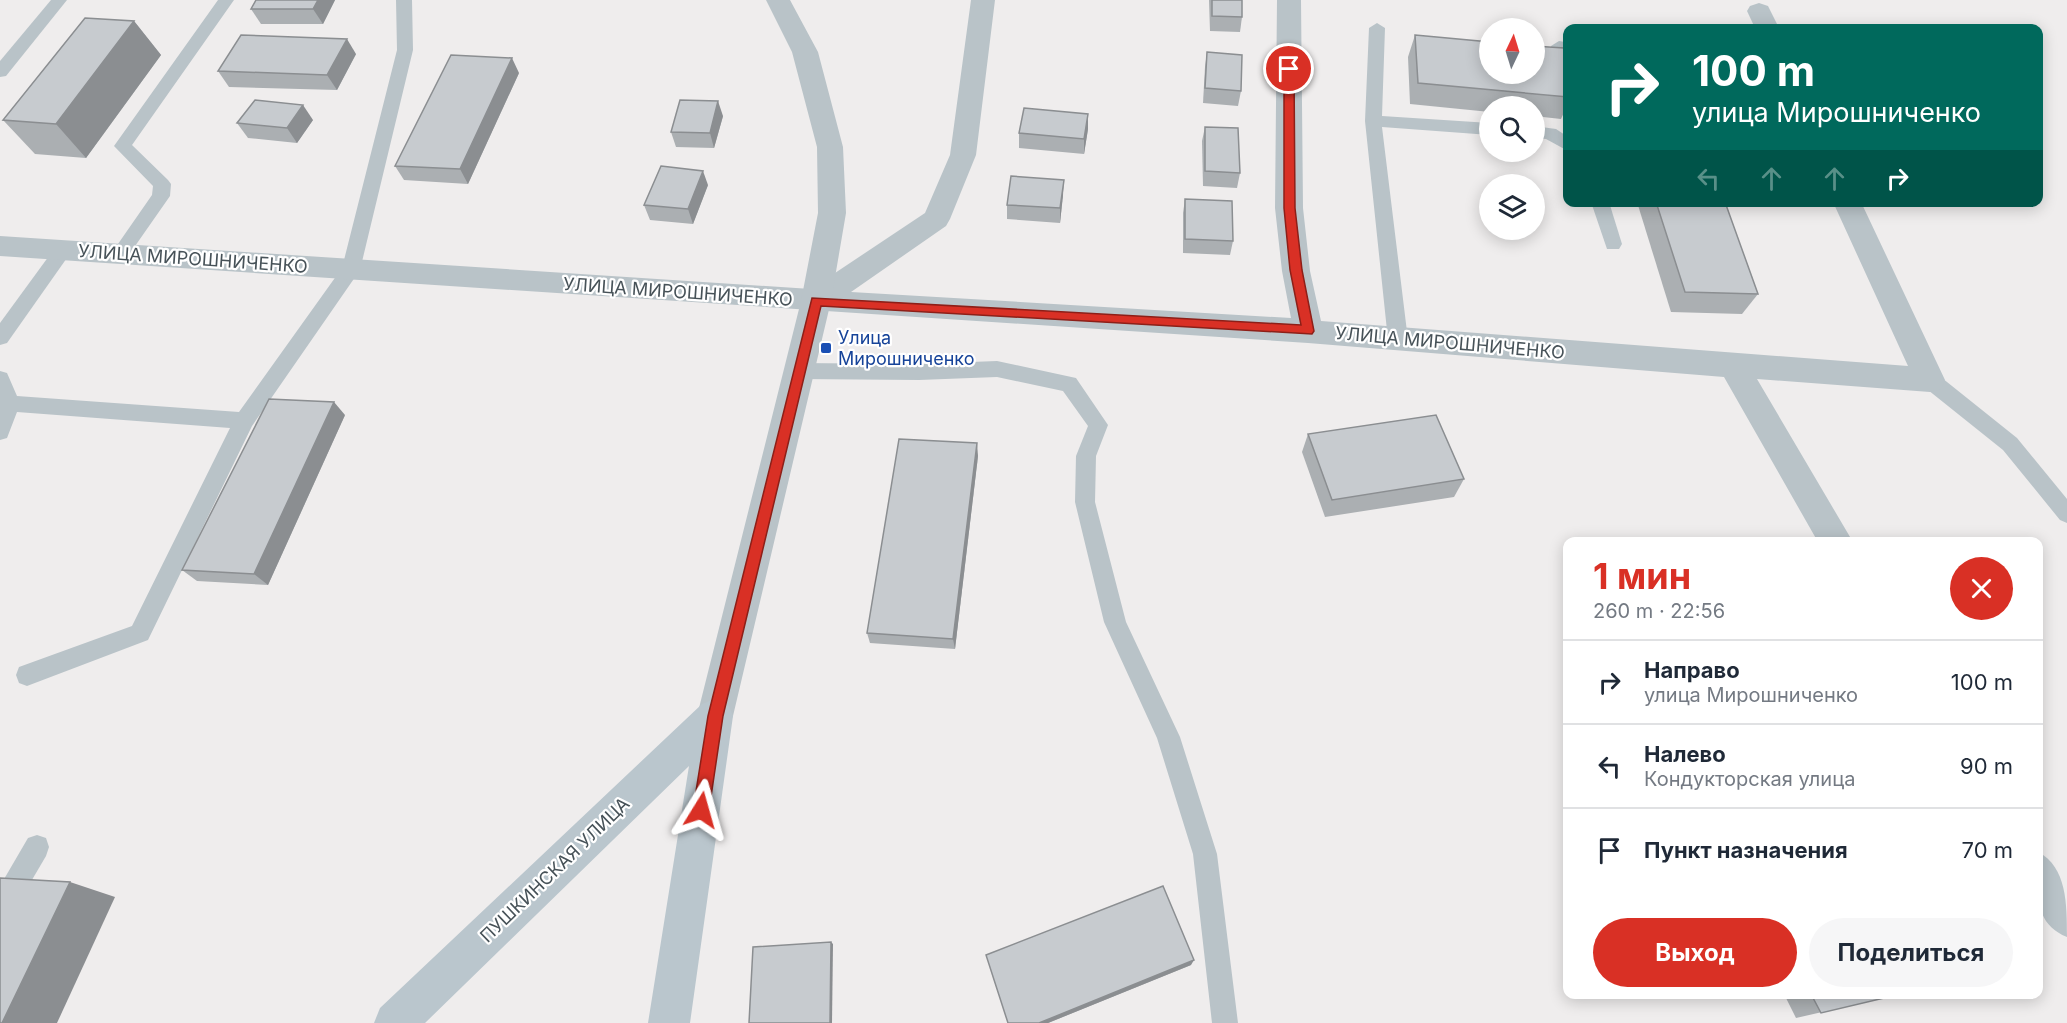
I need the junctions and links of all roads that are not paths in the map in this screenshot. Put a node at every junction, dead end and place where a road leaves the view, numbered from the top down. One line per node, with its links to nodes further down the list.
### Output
1 (59, 0): 10 (lane)
2 (226, 0): 20 (lane)
3 (404, 0): 21 (lane)
4 (778, 0): 22 (street)
5 (983, 0): 22 (street)
6 (1289, 0): 23 (street)
7 (1377, 28): 11 (lane)
8 (1559, 46): 9 (lane)
9 (1563, 61)
10 (0, 72)
11 (1373, 121): 12 (lane); 25 (lane)
12 (1479, 128)
13 (1545, 133): 14 (lane)
14 (1563, 142)
15 (1602, 207): 17 (lane)
16 (1849, 207): 29 (street)
17 (1613, 244)
18 (0, 246): 19 (street, УЛИЦА МИРОШНИЧЕНКО)
19 (63, 250): 20 (street, УЛИЦА МИРОШНИЧЕНКО); 24 (lane)
20 (120, 254): 21 (street, УЛИЦА МИРОШНИЧЕНКО)
21 (351, 270): 22 (street, УЛИЦА МИРОШНИЧЕНКО); 31 (lane)
22 (816, 301): 23 (street, УЛИЦА МИРОШНИЧЕНКО); 27 (street)
23 (1308, 331): 25 (street, УЛИЦА МИРОШНИЧЕНКО)
24 (0, 338)
25 (1398, 340): 26 (street, УЛИЦА МИРОШНИЧЕНКО)
26 (1734, 367): 29 (street, УЛИЦА МИРОШНИЧЕНКО); 34 (street)
27 (797, 371): 36 (street); 43 (lane)
28 (0, 380): 30 (lane)
29 (1930, 380): 33 (lane)
30 (10, 403): 31 (lane); 32 (lane)
31 (244, 421): 35 (lane)
32 (0, 432)
33 (2067, 514)
34 (1833, 537)
35 (27, 675)
36 (716, 716): 41 (main road, ПУШКИНСКАЯ УЛИЦА); 42 (main road)
37 (37, 847): 39 (lane)
38 (2043, 879): 40 (street)
39 (0, 910)
40 (2067, 917)
41 (395, 1023)
42 (669, 1023)
43 (1225, 1023)

